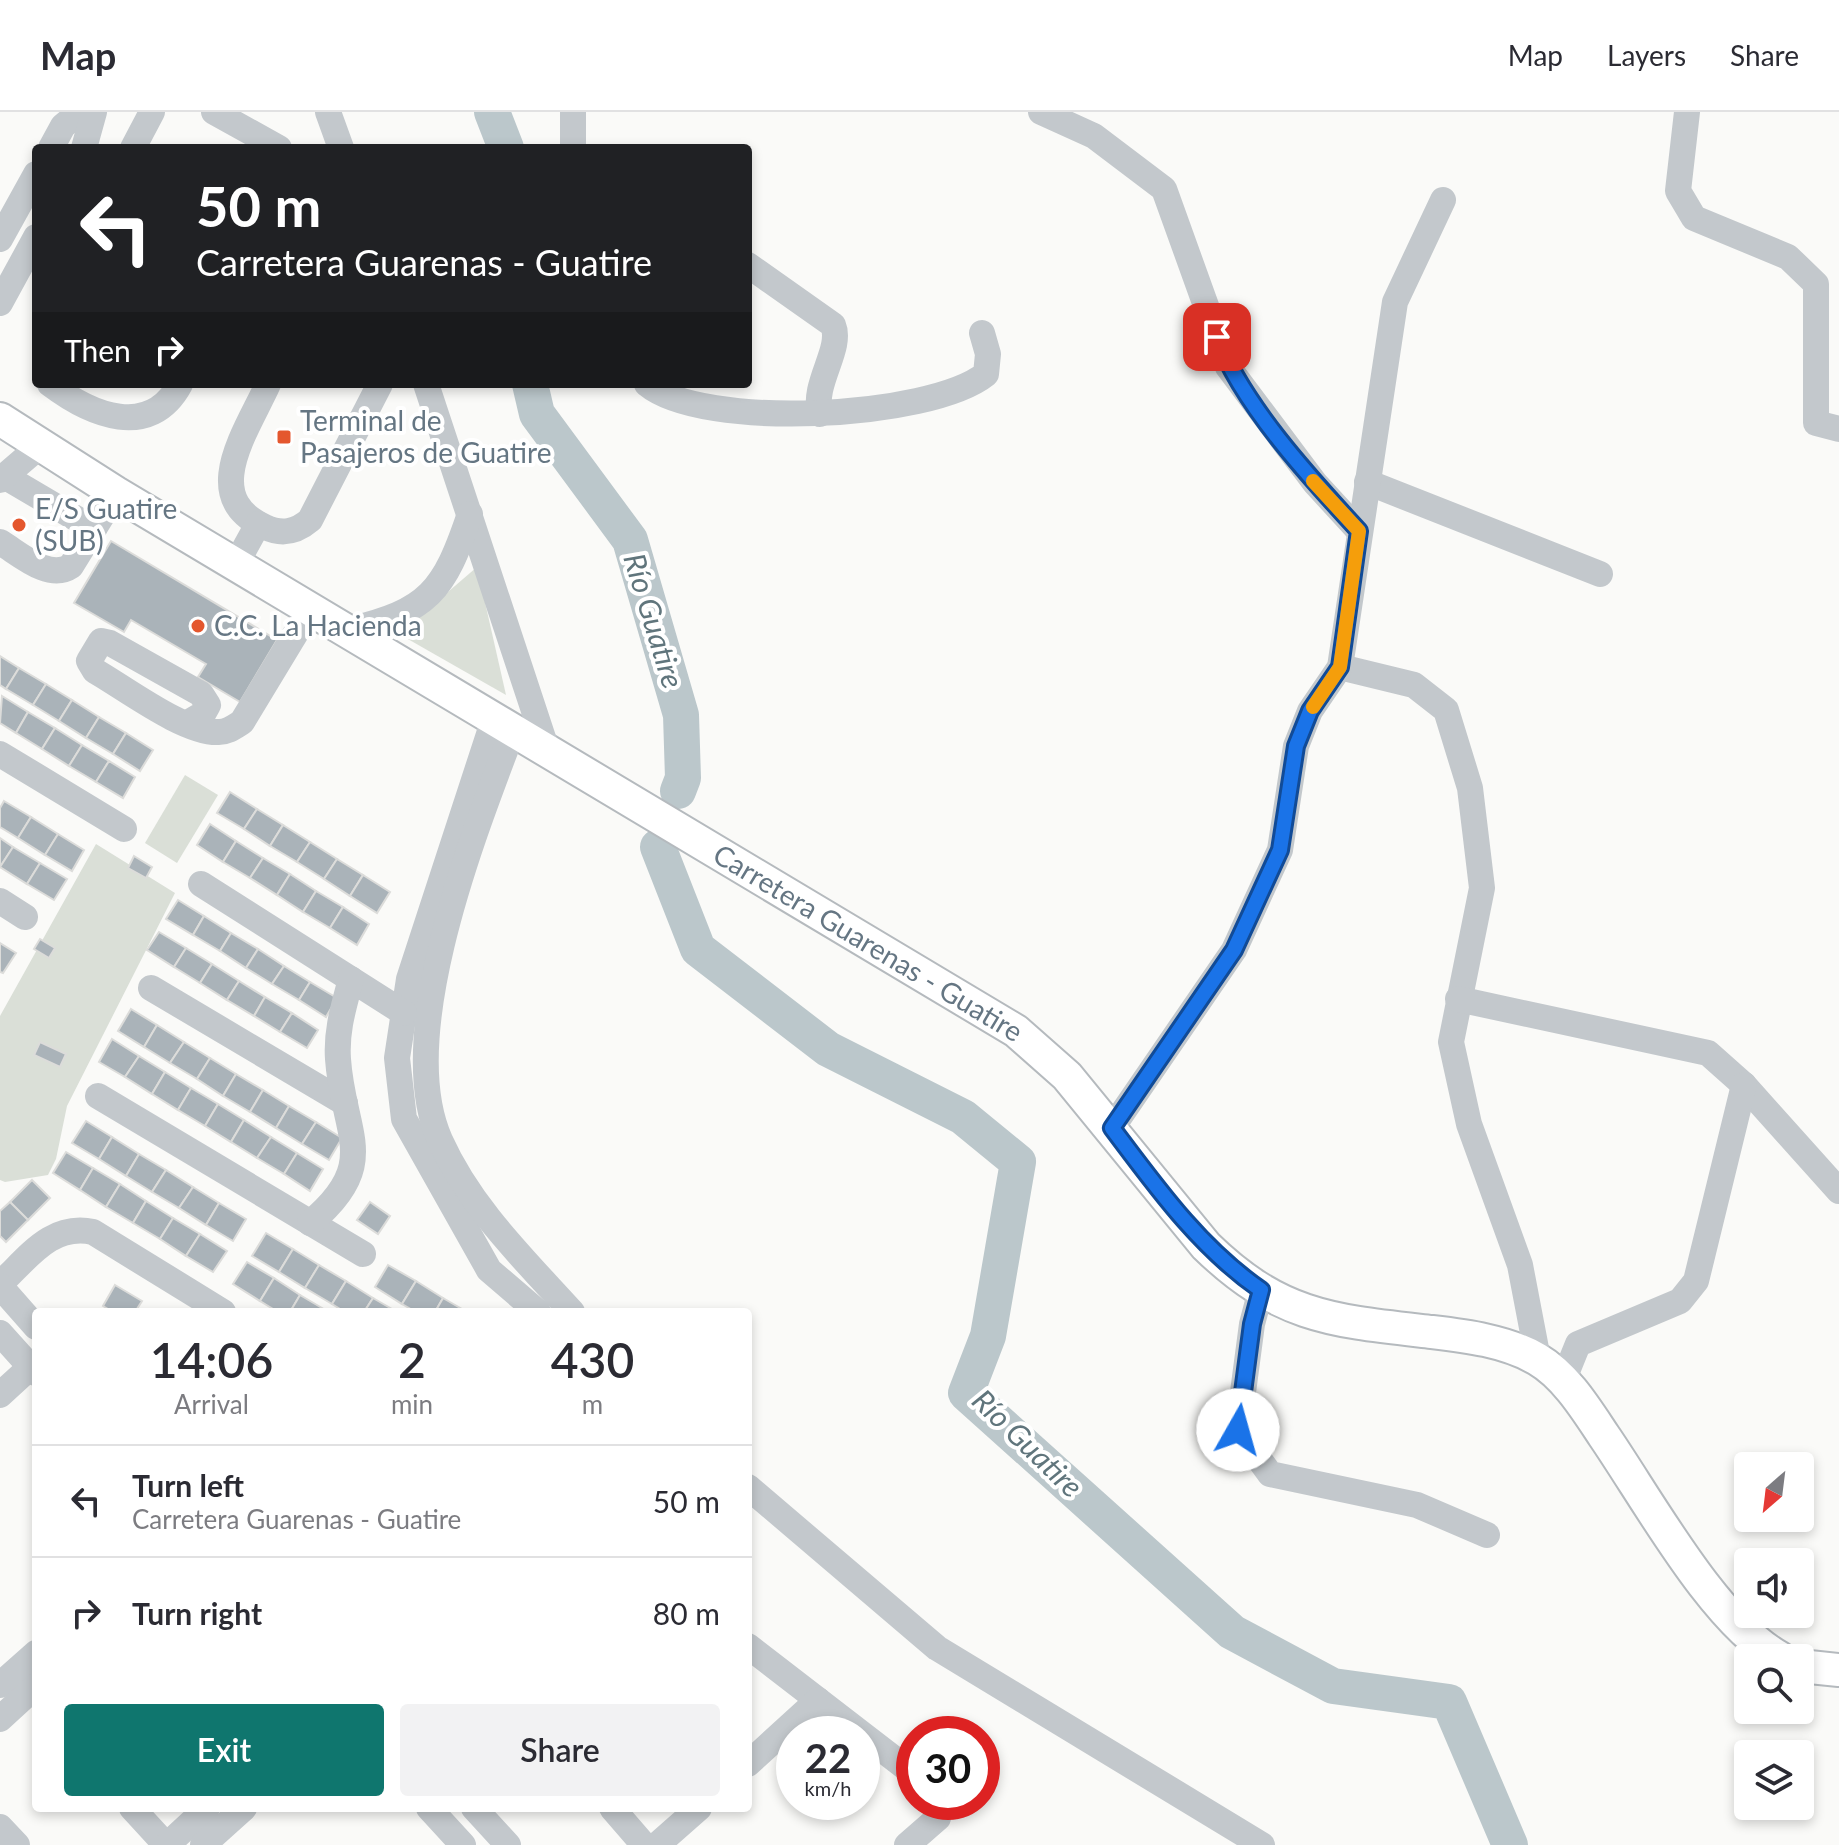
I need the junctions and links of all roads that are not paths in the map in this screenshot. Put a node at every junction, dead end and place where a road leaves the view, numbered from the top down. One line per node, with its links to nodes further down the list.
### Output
1 (80, 112): 9 (street)
2 (94, 112): 10 (street)
3 (152, 112): 11 (street)
4 (214, 112): 12 (street)
5 (328, 112): 13 (street)
6 (573, 112): 14 (street)
7 (1041, 112): 38 (street)
8 (1687, 112): 30 (street)
9 (53, 144)
10 (85, 144)
11 (135, 144)
12 (272, 144)
13 (340, 144)
14 (574, 144)
15 (32, 181): 17 (street)
16 (1443, 200): 33 (street)
17 (0, 239)
18 (32, 244): 20 (street)
19 (752, 268): 28 (street)
20 (0, 303)
21 (982, 333): 28 (street)
22 (58, 388): 23 (street)
23 (177, 388)
24 (266, 388): 36 (street)
25 (378, 388): 36 (street)
26 (427, 388): 35 (street)
27 (653, 388): 28 (street)
28 (820, 414)
29 (0, 419): 31 (main road, Carretera Guarenas - Guatire)
30 (1839, 429)
31 (41, 445): 32 (street); 34 (main road, Carretera Guarenas - Guatire)
32 (2, 478): 37 (street)
33 (1367, 482): 38 (street); 41 (street)
34 (116, 493): 37 (street); 40 (main road, Carretera Guarenas - Guatire)
35 (470, 514): 43 (street); 48 (street)
36 (258, 524): 40 (street)
37 (94, 529): 39 (street)
38 (1359, 531): 44 (street)
39 (0, 542)
40 (236, 564): 42 (main road, Carretera Guarenas - Guatire)
41 (1600, 574)
42 (311, 608): 43 (main road, Carretera Guarenas - Guatire); 45 (street)
43 (348, 630): 46 (main road, Carretera Guarenas - Guatire)
44 (1340, 667): 55 (street); 60 (street)
45 (186, 724)
46 (503, 725): 48 (main road, Carretera Guarenas - Guatire); 56 (street); 68 (street)
47 (0, 754): 49 (street)
48 (558, 756): 60 (main road, Carretera Guarenas - Guatire)
49 (124, 829)
50 (201, 884): 53 (street)
51 (0, 901): 52 (street)
52 (25, 917)
53 (351, 979): 56 (street); 59 (street)
54 (151, 988): 59 (street)
55 (1458, 999): 57 (street); 71 (street)
56 (404, 1013): 67 (street)
57 (1744, 1085): 61 (street); 74 (street)
58 (98, 1096): 62 (street)
59 (345, 1103): 62 (street)
60 (1112, 1128): 65 (main road, Carretera Guarenas - Guatire)
61 (1839, 1191)
62 (310, 1223): 63 (street)
63 (363, 1254)
64 (0, 1285): 66 (street); 69 (street)
65 (1261, 1290): 71 (main road, Carretera Guarenas - Guatire); 77 (street)
66 (216, 1308)
67 (533, 1308)
68 (568, 1308)
69 (32, 1322)
70 (0, 1333): 72 (street)
71 (1538, 1359): 74 (main road, Carretera Guarenas - Guatire)
72 (32, 1365)
73 (32, 1369): 75 (street)
74 (1563, 1381): 78 (main road, Carretera Guarenas - Guatire)
75 (0, 1395)
76 (752, 1490): 106 (street)
77 (1487, 1535)
78 (1757, 1644)
79 (752, 1649): 85 (street)
80 (32, 1657): 83 (street)
81 (1814, 1667): 82 (main road)
82 (1839, 1670)
83 (0, 1685)
84 (32, 1696): 86 (street)
85 (818, 1700): 87 (street); 88 (street)
86 (0, 1719)
87 (752, 1760)
88 (896, 1760)
89 (136, 1812): 100 (street)
90 (203, 1812): 100 (street)
91 (240, 1812): 101 (street)
92 (433, 1812): 102 (street)
93 (477, 1812): 98 (street)
94 (615, 1812): 103 (street)
95 (694, 1812): 104 (street)
96 (936, 1820): 105 (street)
97 (0, 1827): 99 (street)
98 (503, 1843)
99 (17, 1845)
100 (166, 1845)
101 (203, 1845)
102 (463, 1845)
103 (644, 1845)
104 (657, 1845)
105 (907, 1845)
106 (1262, 1845)

